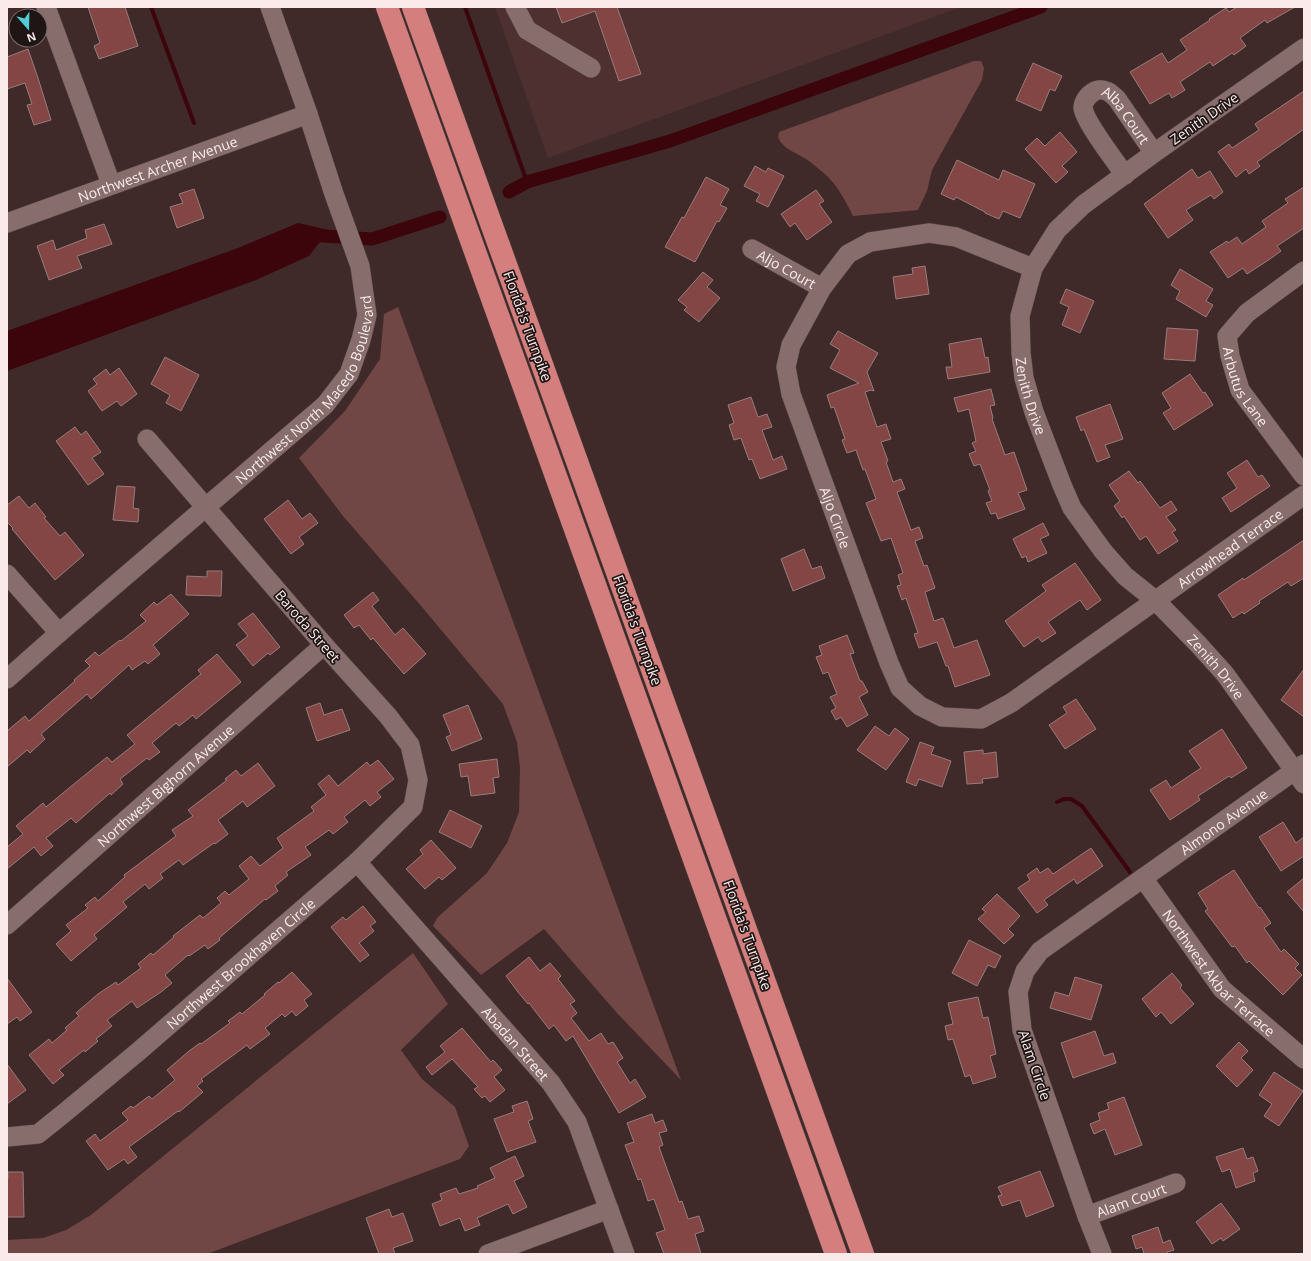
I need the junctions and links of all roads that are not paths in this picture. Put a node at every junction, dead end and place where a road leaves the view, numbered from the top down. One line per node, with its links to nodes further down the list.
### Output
1 (46, 7): 11 (street)
2 (270, 7): 8 (street, Northwest North Macedo Boulevard)
3 (387, 7): 38 (highway, Florida's Turnpike)
4 (412, 7): 39 (highway, Florida's Turnpike)
5 (515, 7): 7 (street)
6 (1304, 48): 9 (street, Zenith Drive)
7 (591, 68)
8 (308, 114): 11 (street, Northwest Archer Avenue); 20 (street, Northwest North Macedo Boulevard)
9 (1154, 153): 10 (street, Zenith Drive); 10 (street, Alba Court)
10 (1125, 174): 14 (street, Zenith Drive)
11 (110, 184): 12 (street, Northwest Archer Avenue)
12 (7, 223)
13 (752, 249): 16 (street, Aljo Court)
14 (1033, 268): 16 (street, Aljo Circle); 22 (street, Zenith Drive)
15 (1304, 271): 18 (street, Arbutus Lane)
16 (822, 288): 22 (street, Aljo Circle)
17 (147, 439): 20 (street, Baroda Street)
18 (1304, 476)
19 (1304, 495): 22 (street, Arrowhead Terrace)
20 (206, 507): 23 (street, Northwest North Macedo Boulevard); 24 (street, Baroda Street)
21 (7, 574): 23 (street)
22 (1155, 600): 27 (street, Zenith Drive)
23 (59, 634): 25 (street, Northwest North Macedo Boulevard)
24 (324, 645): 26 (street, Baroda Street); 30 (street, Northwest Bighorn Avenue)
25 (7, 679)
26 (410, 745): 28 (street, Northwest Brookhaven Circle)
27 (1301, 773): 29 (street, Almono Avenue)
28 (357, 862): 32 (street, Northwest Brookhaven Circle); 34 (street, Abadan Street)
29 (1143, 878): 31 (street, Northwest Akbar Terrace); 35 (street, Alam Circle)
30 (7, 925)
31 (1304, 1058)
32 (7, 1137)
33 (1176, 1183): 35 (street, Alam Court)
34 (609, 1209): 36 (street); 37 (street, Abadan Street)
35 (1087, 1216): 40 (street, Alam Circle)
36 (488, 1254)
37 (625, 1254)
38 (836, 1254)
39 (863, 1254)
40 (1102, 1254)

